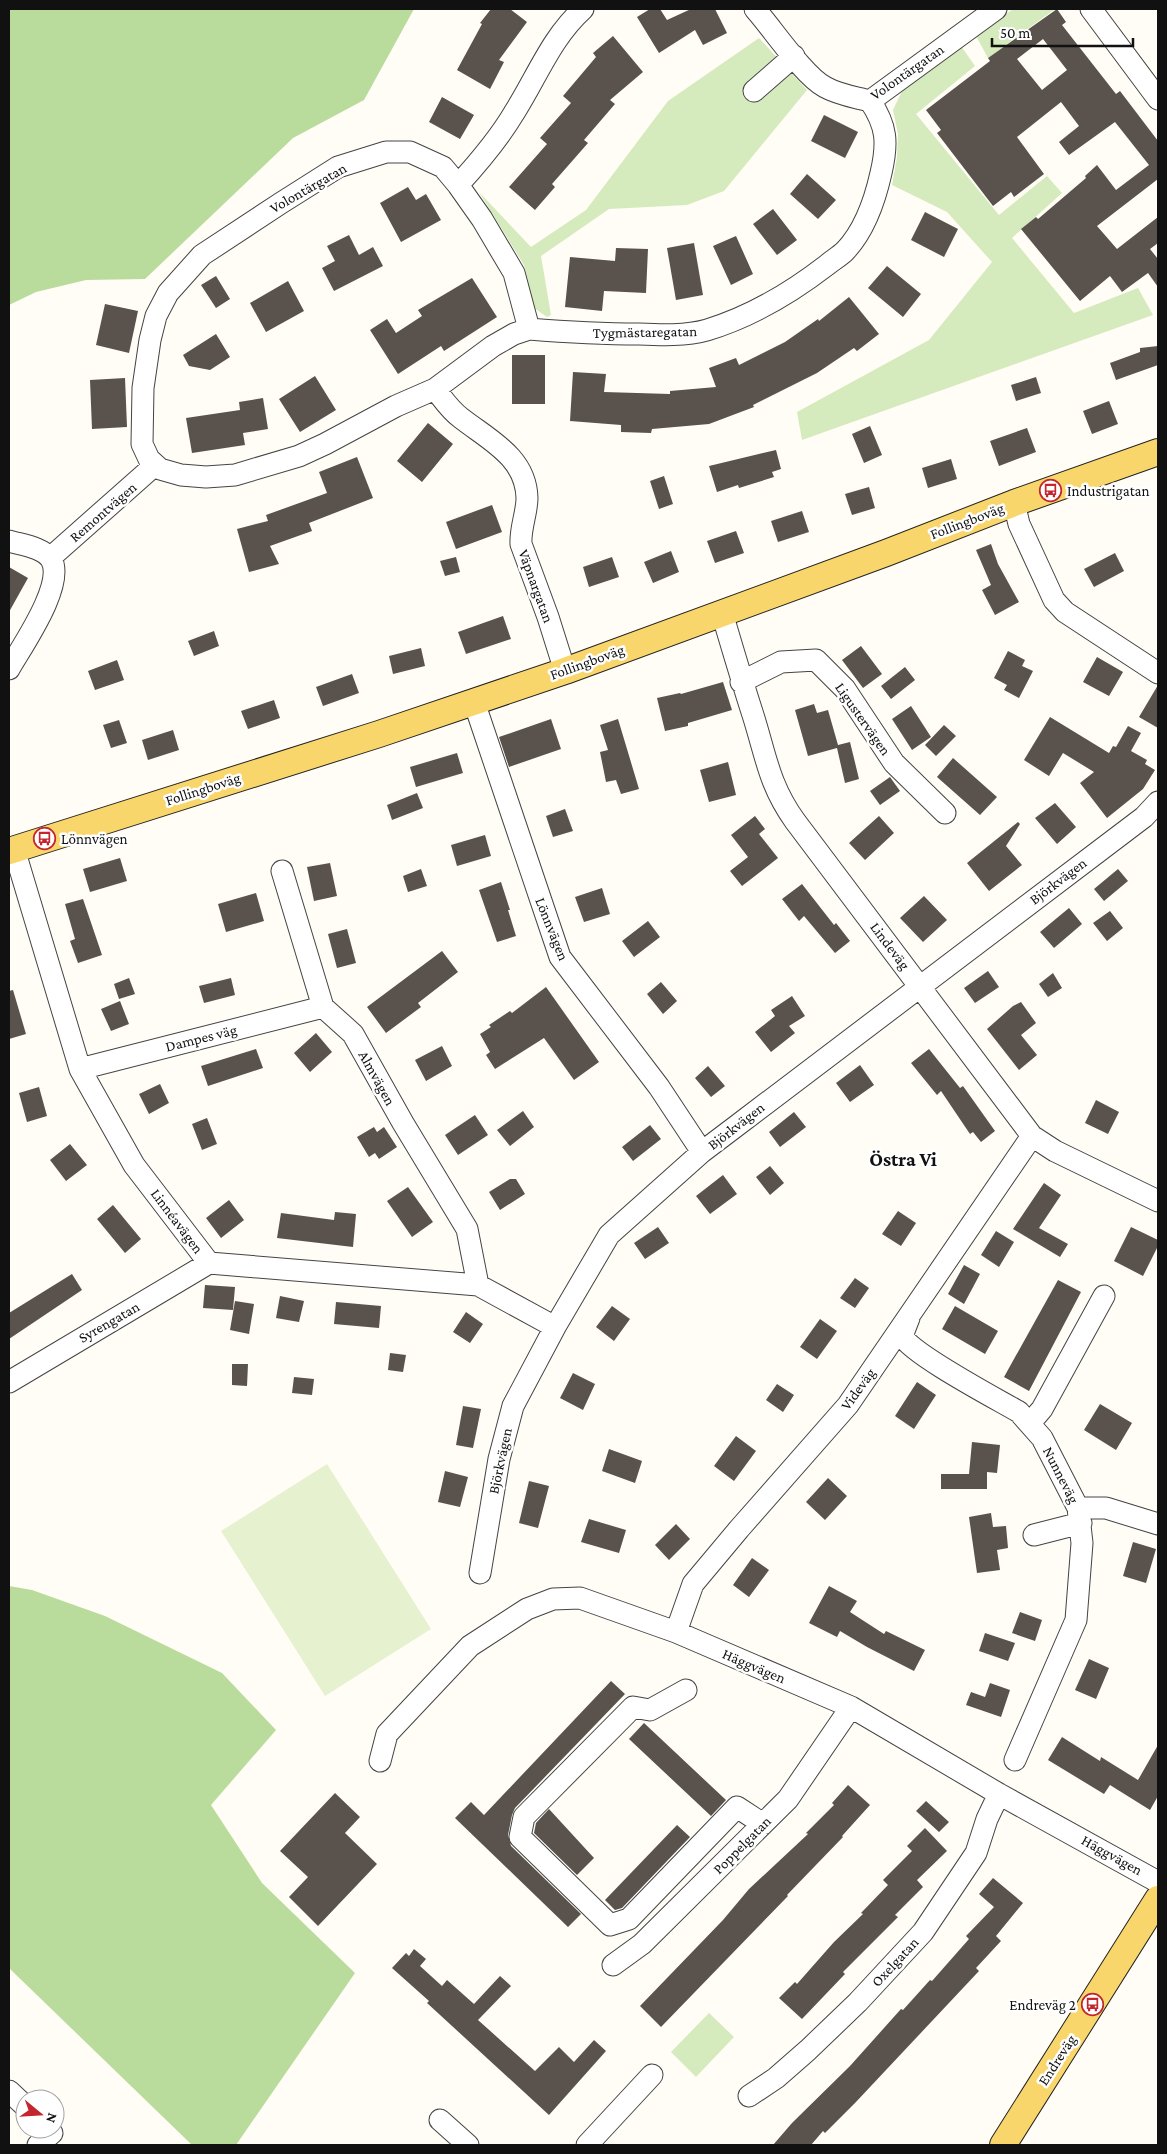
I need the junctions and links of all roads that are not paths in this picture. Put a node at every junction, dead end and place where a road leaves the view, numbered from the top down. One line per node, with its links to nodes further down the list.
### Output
1 (583, 9): 9 (street)
2 (755, 9): 5 (street, Volontärgatan)
3 (996, 9): 8 (street, Volontärgatan)
4 (1091, 9): 7 (street)
5 (794, 56): 6 (street); 8 (street, Volontärgatan)
6 (754, 91)
7 (1158, 99)
8 (870, 101): 10 (street, Tygmästaregatan)
9 (458, 185): 10 (street); 13 (street, Volontärgatan)
10 (529, 329): 11 (street, Tygmästaregatan)
11 (435, 389): 13 (street, Tygmästaregatan); 19 (street, Väpnargatan)
12 (1158, 452): 14 (main road, Follingboväg)
13 (156, 466): 16 (street, Remontvägen)
14 (1014, 503): 17 (main road, Follingboväg); 20 (street)
15 (9, 541): 16 (street)
16 (50, 558): 18 (street)
17 (722, 613): 19 (main road, Follingboväg); 21 (street, Lindeväg)
18 (9, 669)
19 (565, 671): 22 (main road, Follingboväg)
20 (1158, 673)
21 (741, 682): 24 (street, Ligustervägen); 27 (street, Lindeväg)
22 (474, 702): 25 (main road, Follingboväg); 31 (street, Lönnvägen)
23 (1158, 802): 27 (street, Björkvägen)
24 (945, 813)
25 (12, 850): 29 (street, Linnéavägen)
26 (282, 871): 28 (street)
27 (920, 986): 30 (street, Lindeväg); 31 (street, Björkvägen)
28 (323, 1007): 29 (street, Dampes väg); 34 (street, Almvägen)
29 (80, 1069): 33 (street, Linnéavägen)
30 (1032, 1136): 32 (street, Lindeväg); 36 (street, Videväg)
31 (702, 1152): 37 (street, Björkvägen)
32 (1158, 1201)
33 (209, 1263): 34 (street, Linnéavägen); 38 (street, Syrengatan)
34 (478, 1285): 37 (street, Linnéavägen)
35 (1104, 1296): 39 (street)
36 (912, 1311): 39 (street, Nunneväg); 44 (street, Videväg)
37 (556, 1327): 43 (street, Björkvägen)
38 (9, 1382)
39 (1030, 1423): 40 (street, Nunneväg)
40 (1079, 1516): 41 (street); 42 (street); 47 (street, Nunneväg)
41 (1158, 1524)
42 (1034, 1535)
43 (480, 1572)
44 (676, 1632): 46 (street, Häggvägen); 48 (street, Häggvägen)
45 (686, 1690): 50 (street)
46 (850, 1707): 49 (street, Häggvägen); 50 (street, Poppelgatan)
47 (1015, 1760)
48 (380, 1761)
49 (999, 1794): 51 (street, Häggvägen); 55 (street, Oxelgatan)
50 (763, 1824): 53 (street, Poppelgatan)
51 (1158, 1882)
52 (1158, 1899): 59 (main road, Endreväg)
53 (613, 1965)
54 (652, 2075): 58 (street)
55 (749, 2096)
56 (440, 2120): 57 (street)
57 (468, 2145)
58 (586, 2145)
59 (1003, 2145)

